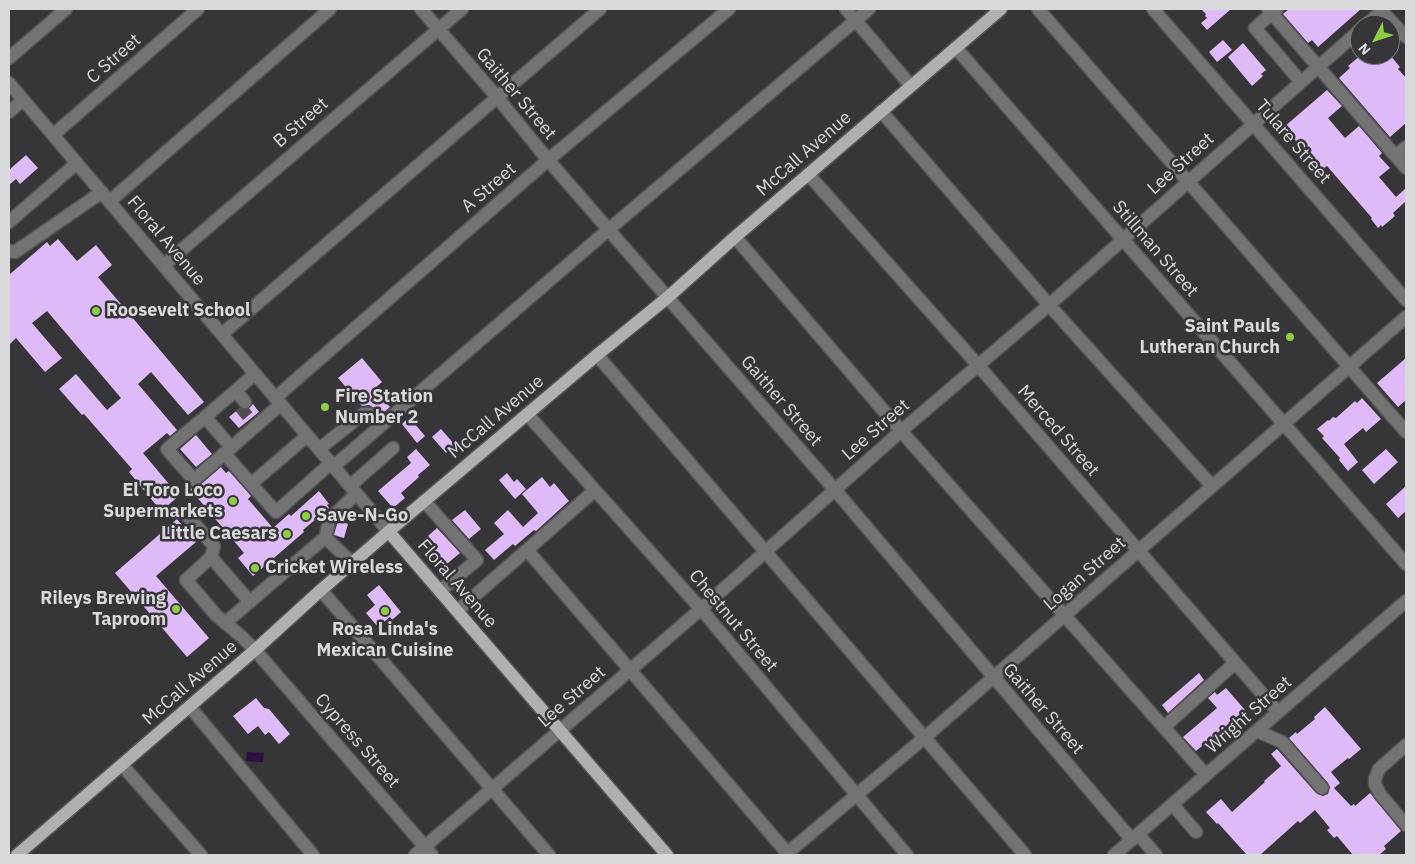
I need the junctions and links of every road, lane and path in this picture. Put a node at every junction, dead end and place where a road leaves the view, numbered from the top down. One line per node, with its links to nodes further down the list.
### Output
1 (66, 9): 20 (street)
2 (198, 9): 30 (street, C Street)
3 (330, 9): 38 (street)
4 (421, 9): 16 (street, Gaither Street)
5 (462, 9): 16 (street, B Street)
6 (600, 9): 25 (street)
7 (729, 9): 33 (street, A Street)
8 (846, 9): 15 (street)
9 (869, 9): 15 (street)
10 (1001, 9): 19 (main road, McCall Avenue)
11 (1038, 9): 37 (street)
12 (1153, 9): 29 (street, Tulare Street)
13 (1382, 9): 17 (street)
14 (1272, 10): 21 (street); 22 (street)
15 (856, 20): 24 (street); 40 (street)
16 (438, 29): 25 (street, Gaither Street); 44 (street, B Street)
17 (1406, 37)
18 (1350, 39): 21 (street, Lee Street)
19 (956, 48): 24 (main road, McCall Avenue); 42 (street, Stillman Street)
20 (9, 58)
21 (1318, 66): 22 (street, Lee Street); 32 (street)
22 (1301, 82): 29 (street, Lee Street)
23 (9, 83): 26 (street, Floral Avenue)
24 (911, 86): 27 (main road, McCall Avenue)
25 (497, 97): 33 (street, Gaither Street); 49 (street)
26 (23, 100): 28 (street); 30 (street, Floral Avenue)
27 (881, 111): 36 (main road, McCall Avenue); 47 (street)
28 (9, 112)
29 (1254, 123): 37 (street, Lee Street); 46 (street, Tulare Street)
30 (53, 135): 34 (street, Floral Avenue)
31 (1406, 147): 32 (street)
32 (1396, 156): 35 (street)
33 (548, 160): 40 (street, Gaither Street); 55 (street, A Street)
34 (77, 163): 38 (street, Floral Avenue); 39 (street)
35 (1406, 168)
36 (808, 174): 41 (main road, McCall Avenue); 51 (street, Merced Street)
37 (1188, 182): 42 (street, Lee Street); 52 (street)
38 (106, 197): 43 (street); 44 (street, Floral Avenue)
39 (9, 222)
40 (608, 230): 45 (street, Gaither Street); 59 (street)
41 (735, 237): 45 (main road, McCall Avenue); 61 (street)
42 (1123, 240): 47 (street, Lee Street); 60 (street, Stillman Street)
43 (9, 251)
44 (164, 265): 49 (street, Floral Avenue)
45 (667, 298): 50 (main road, McCall Avenue); 71 (street, Gaither Street)
46 (1406, 300)
47 (1049, 305): 51 (street, Lee Street); 69 (street)
48 (1406, 318): 52 (street, Logan Street)
49 (222, 334): 53 (street, Floral Avenue)
50 (597, 355): 57 (main road, McCall Avenue); 79 (street)
51 (978, 364): 61 (street, Lee Street); 78 (street, Merced Street)
52 (1350, 367): 60 (street, Logan Street); 62 (street)
53 (255, 374): 54 (street); 55 (street, Floral Avenue)
54 (233, 393): 56 (street); 58 (street)
55 (278, 401): 63 (street, Floral Avenue); 66 (street, A Street)
56 (242, 404)
57 (527, 414): 72 (street, Chestnut Street); 73 (main road, McCall Avenue)
58 (205, 417): 66 (street); 66 (street, A Street)
59 (384, 423): 65 (street); 67 (street)
60 (1284, 424): 69 (street, Logan Street); 82 (street, Stillman Street)
61 (901, 431): 71 (street, Lee Street); 89 (street)
62 (1406, 432)
63 (307, 436): 65 (street, Floral Avenue); 68 (street)
64 (393, 448): 70 (street)
65 (319, 449): 67 (street, Floral Avenue)
66 (228, 450): 68 (street)
67 (332, 465): 68 (street); 70 (street, Floral Avenue)
68 (251, 484)
69 (1212, 486): 78 (street, Logan Street)
70 (353, 490): 75 (street, Floral Avenue); 76 (street)
71 (835, 490): 79 (street, Lee Street); 94 (street, Gaither Street)
72 (594, 491): 77 (street); 87 (street, Chestnut Street)
73 (424, 501): 75 (main road, McCall Avenue); 84 (street)
74 (185, 513): 80 (street)
75 (389, 532): 81 (main road, McCall Avenue); 84 (main road, Floral Avenue)
76 (325, 540): 81 (street); 86 (street)
77 (527, 550): 88 (street); 93 (street)
78 (1138, 551): 89 (street, Logan Street); 92 (street, Merced Street)
79 (764, 552): 87 (street, Lee Street); 100 (street)
80 (212, 557): 86 (street); 90 (street, Cypress Street)
81 (352, 563): 83 (main road, McCall Avenue)
82 (1406, 564)
83 (321, 590): 91 (main road, McCall Avenue); 105 (street)
84 (440, 592): 88 (main road, Floral Avenue)
85 (1406, 601): 96 (street, Wright Street)
86 (250, 602): 90 (street)
87 (701, 609): 93 (street, Lee Street); 106 (street, Chestnut Street)
88 (457, 611): 98 (main road, Floral Avenue)
89 (1064, 615): 94 (street, Logan Street); 97 (street)
90 (229, 620): 91 (street, Cypress Street)
91 (255, 650): 95 (main road, McCall Avenue); 111 (street, Cypress Street)
92 (1235, 663): 96 (street, Merced Street); 97 (street)
93 (629, 670): 98 (street, Lee Street); 117 (street)
94 (993, 677): 100 (street, Logan Street); 110 (street, Gaither Street)
95 (190, 707): 102 (main road, McCall Avenue); 114 (street)
96 (1278, 712): 99 (street, Wright Street)
97 (1164, 727): 103 (street)
98 (560, 731): 105 (street, Lee Street); 116 (main road, Floral Avenue)
99 (1257, 731): 103 (street, Wright Street); 104 (street)
100 (924, 738): 106 (street, Logan Street); 119 (street)
101 (1406, 745): 108 (street)
102 (122, 764): 112 (main road, McCall Avenue); 113 (street)
103 (1206, 776): 107 (street, Wright Street)
104 (1322, 788)
105 (492, 789): 111 (street, Lee Street); 115 (street)
106 (856, 796): 117 (street, Logan Street); 118 (street, Chestnut Street)
107 (1173, 805): 109 (street); 110 (street, Wright Street)
108 (1406, 825)
109 (1196, 832)
110 (1135, 837): 120 (street, Wright Street); 121 (street, Gaither Street)
111 (424, 852)
112 (19, 855)
113 (201, 855)
114 (312, 855)
115 (549, 855)
116 (667, 855)
117 (788, 855)
118 (907, 855)
119 (1025, 855)
120 (1114, 855)
121 (1156, 855)

